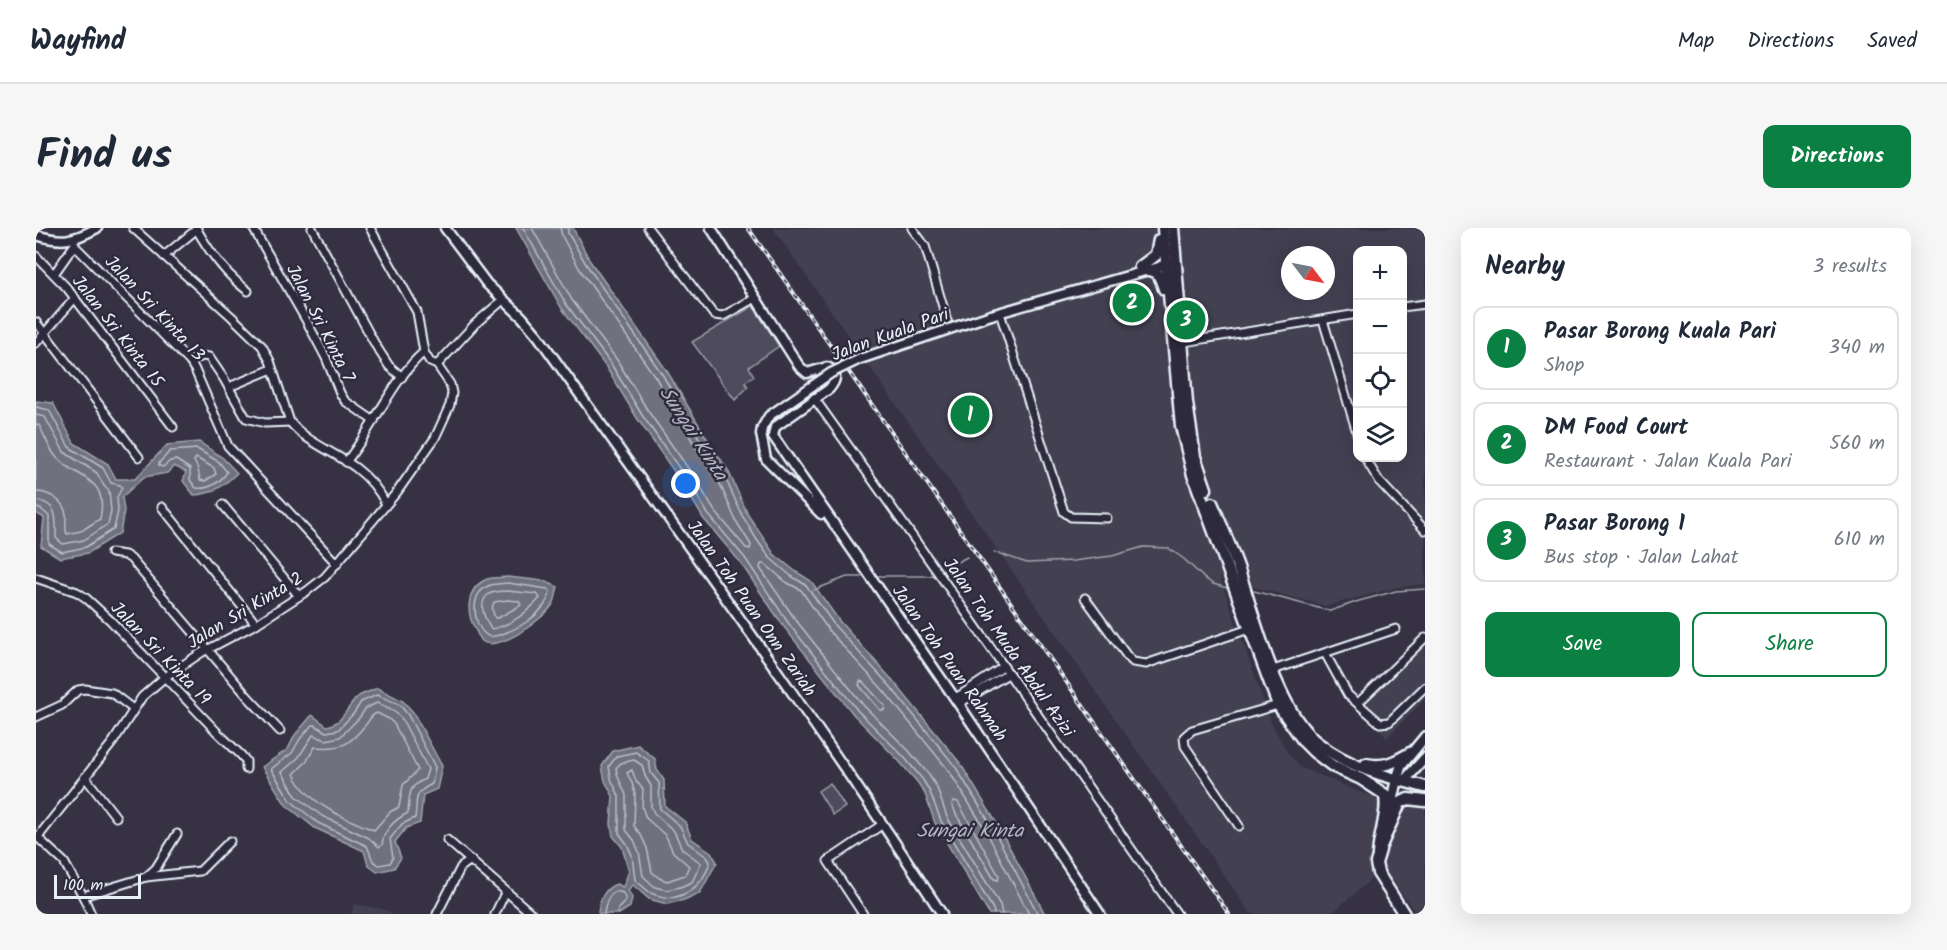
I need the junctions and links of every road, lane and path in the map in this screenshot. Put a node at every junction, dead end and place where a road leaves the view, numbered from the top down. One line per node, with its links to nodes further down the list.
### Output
1 (97, 228): 15 (street)
2 (133, 228): 17 (street)
3 (253, 228): 44 (street, Jalan Sri Kinta 7)
4 (312, 228): 40 (street)
5 (370, 228): 36 (street)
6 (445, 228): 24 (street, Jalan Toh Puan Onn Zariah)
7 (648, 228): 23 (street)
8 (711, 228): 23 (street)
9 (912, 228): 30 (street)
10 (1161, 228): 18 (main road); 19 (main road)
11 (1168, 228): 18 (main road)
12 (1173, 228): 34 (main road)
13 (197, 229): 17 (street); 21 (street)
14 (36, 235): 15 (street)
15 (76, 242): 20 (street); 37 (street, Jalan Sri Kinta 13)
16 (36, 256): 20 (street, Jalan Sri Kinta 15)
17 (164, 256): 39 (street)
18 (1166, 263): 19 (street, Jalan Kuala Pari); 25 (main road); 34 (main road)
19 (1144, 268): 25 (main road); 28 (street, Jalan Kuala Pari)
20 (54, 274): 22 (street, Jalan Sri Kinta 15)
21 (249, 291)
22 (75, 298): 33 (street); 46 (street, Jalan Sri Kinta 15)
23 (755, 298): 42 (street)
24 (503, 300): 38 (street); 94 (street, Jalan Toh Puan Onn Zariah)
25 (1169, 303): 64 (main road)
26 (1425, 304): 27 (street)
27 (1407, 306)
28 (996, 314): 50 (street, Jalan Kuala Pari, bridge); 55 (street)
29 (1353, 315): 31 (street)
30 (947, 320)
31 (1323, 320): 34 (street); 43 (street)
32 (36, 322): 33 (street)
33 (45, 332): 35 (street); 47 (street)
34 (1184, 342): 70 (main road)
35 (36, 343)
36 (424, 352): 38 (street, Jalan Sri Kinta 2); 40 (street)
37 (190, 362): 41 (street); 59 (street, Jalan Sri Kinta 13)
38 (437, 364): 52 (street, Jalan Sri Kinta 2)
39 (272, 369): 41 (street); 45 (street)
40 (402, 377): 44 (street)
41 (229, 387): 45 (street)
42 (814, 398): 48 (street, Jalan Toh Puan Rahmah); 69 (street, Jalan Toh Muda Abdul Azizi)
43 (1353, 419)
44 (374, 421): 49 (street)
45 (290, 422): 49 (street)
46 (173, 427)
47 (139, 458)
48 (787, 458): 50 (street); 56 (street, Jalan Toh Puan Rahmah)
49 (346, 462): 52 (street)
50 (769, 462): 56 (street)
51 (1367, 462): 57 (street)
52 (386, 504): 59 (street, Jalan Sri Kinta 2)
53 (223, 505): 61 (street)
54 (162, 507): 63 (street)
55 (1107, 518)
56 (837, 530): 75 (street, Jalan Toh Puan Rahmah)
57 (1425, 530)
58 (111, 553): 67 (street)
59 (337, 564): 61 (street, Jalan Sri Kinta 2)
60 (36, 578): 72 (street, Jalan Sri Kinta 19)
61 (299, 596): 63 (street, Jalan Sri Kinta 2)
62 (1085, 598): 64 (street)
63 (256, 624): 67 (street, Jalan Sri Kinta 2)
64 (1249, 629): 77 (main road)
65 (1396, 629): 68 (street)
66 (1425, 638): 76 (street)
67 (209, 649): 72 (street, Jalan Sri Kinta 2); 81 (street)
68 (1325, 653): 70 (street); 76 (street)
69 (1003, 667): 71 (street, Jalan Toh Muda Abdul Azizi); 73 (street)
70 (1273, 670): 85 (main road)
71 (1008, 674): 73 (street); 112 (street, Jalan Toh Muda Abdul Azizi)
72 (165, 676): 79 (street, Jalan Sri Kinta 2); 87 (street, Jalan Sri Kinta 19)
73 (996, 676): 75 (street); 78 (street)
74 (1425, 687): 76 (street)
75 (954, 697): 78 (street, Jalan Toh Puan Rahmah)
76 (1358, 703)
77 (1278, 705): 89 (main road); 95 (street)
78 (961, 706): 111 (street, Jalan Toh Puan Rahmah)
79 (133, 709): 80 (street); 88 (street, Jalan Sri Kinta 2)
80 (36, 717)
81 (280, 731)
82 (1425, 736): 84 (main road)
83 (1425, 752): 84 (main road)
84 (1410, 753): 85 (main road); 90 (main road)
85 (1342, 758): 90 (main road)
86 (1425, 758): 90 (main road)
87 (246, 770)
88 (85, 777): 93 (street); 97 (street, Jalan Sri Kinta 2)
89 (1361, 779): 90 (main road); 100 (main road)
90 (1399, 782): 91 (main road); 100 (main road)
91 (1425, 787)
92 (1425, 801): 100 (main road)
93 (117, 817)
94 (883, 824): 109 (street); 110 (street, Jalan Toh Puan Onn Zariah)
95 (1239, 826)
96 (177, 834): 102 (street)
97 (37, 836): 104 (street)
98 (447, 840): 101 (street)
99 (230, 842): 102 (street)
100 (1379, 851): 113 (main road)
101 (471, 860): 103 (street); 106 (street)
102 (146, 877): 104 (street)
103 (506, 891): 107 (street); 108 (street)
104 (83, 896): 105 (street)
105 (91, 914)
106 (437, 914)
107 (495, 914)
108 (532, 914)
109 (863, 914)
110 (942, 914)
111 (1100, 914)
112 (1177, 914)
113 (1404, 914)

